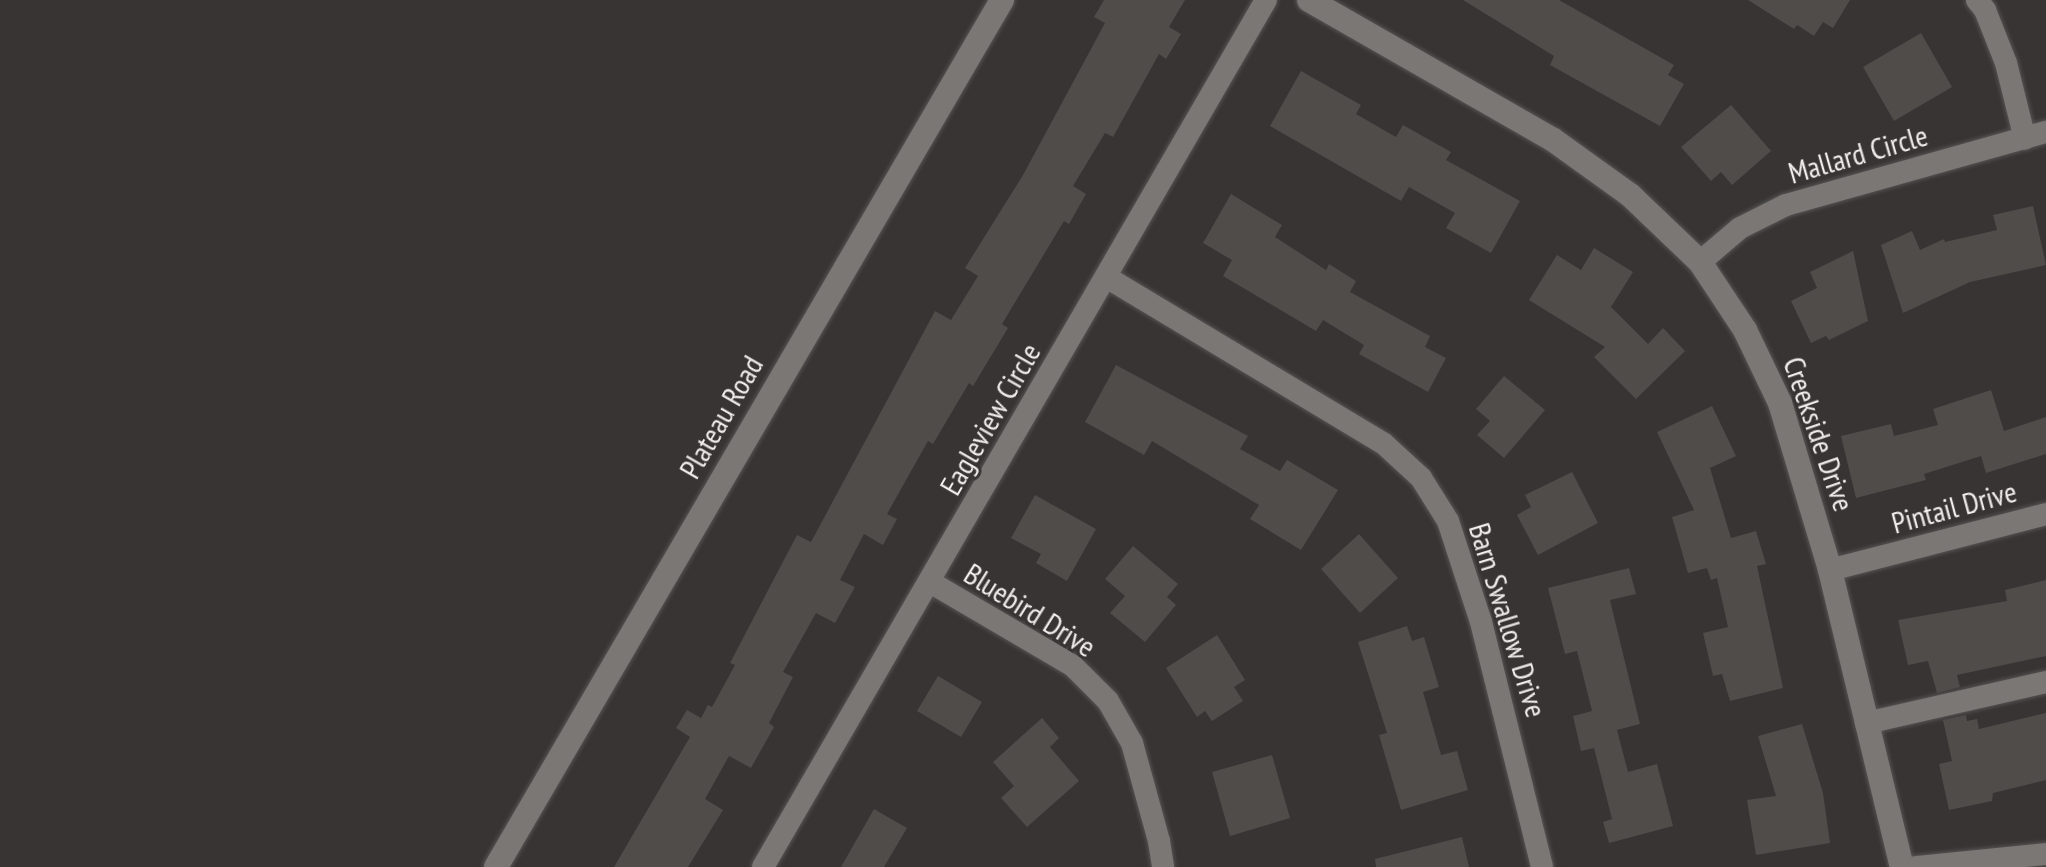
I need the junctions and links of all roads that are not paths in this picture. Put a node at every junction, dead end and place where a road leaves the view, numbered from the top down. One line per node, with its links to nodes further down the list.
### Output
1 (1002, 0): 14 (street, Plateau Road)
2 (1266, 0): 7 (street, Eagleview Circle)
3 (1309, 0): 6 (street, Creekside Drive)
4 (1977, 0): 5 (street)
5 (2035, 136): 6 (street, Mallard Circle)
6 (1700, 262): 9 (street, Creekside Drive)
7 (1108, 278): 10 (street, Eagleview Circle); 17 (street, Barn Swallow Drive)
8 (2046, 514): 9 (street, Pintail Drive)
9 (1830, 570): 12 (street, Creekside Drive)
10 (930, 582): 15 (street, Eagleview Circle); 16 (street, Bluebird Drive)
11 (2046, 682): 12 (street)
12 (1866, 723): 18 (street, Creekside Drive)
13 (2046, 854): 19 (street)
14 (496, 867)
15 (763, 867)
16 (1163, 867)
17 (1542, 867)
18 (1902, 867)
19 (1916, 867)

